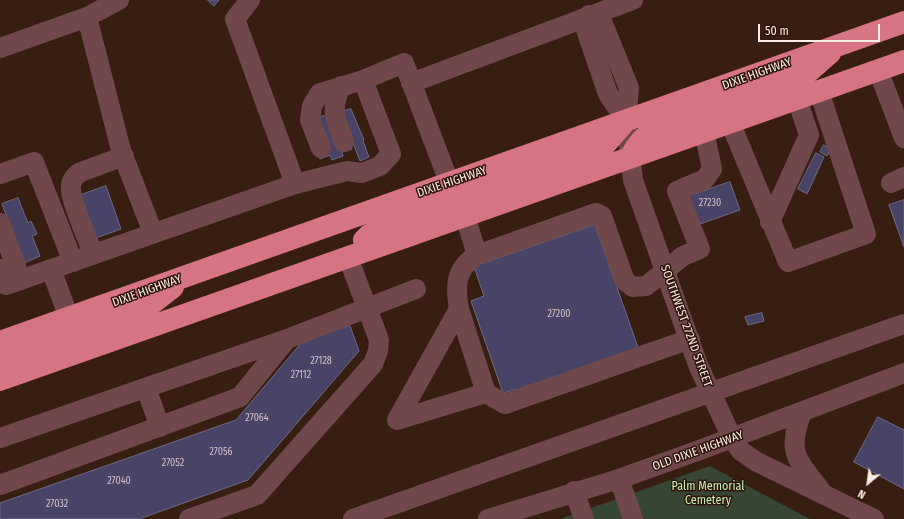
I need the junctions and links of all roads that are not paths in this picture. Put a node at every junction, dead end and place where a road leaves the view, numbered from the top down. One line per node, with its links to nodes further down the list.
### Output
1 (119, 0): 5 (street)
2 (250, 0): 27 (street)
3 (633, 0): 4 (street)
4 (586, 8): 12 (street); 16 (street, SOUTHWEST 272ND STREET)
5 (87, 17): 8 (street); 20 (street)
6 (904, 22): 7 (highway, DIXIE HIGHWAY)
7 (839, 45): 16 (highway, DIXIE HIGHWAY); 21 (highway)
8 (0, 48)
9 (904, 61): 10 (highway)
10 (878, 70): 14 (highway); 19 (street)
11 (363, 80): 12 (street); 13 (street); 23 (street)
12 (411, 83): 26 (street)
13 (341, 86): 22 (street); 23 (street)
14 (818, 91): 15 (highway); 30 (street)
15 (797, 99): 17 (highway); 30 (street)
16 (626, 121): 21 (street, SOUTHWEST 272ND STREET); 26 (highway, DIXIE HIGHWAY); 35 (highway)
17 (730, 122): 18 (highway); 30 (street)
18 (704, 131): 21 (highway); 39 (street)
19 (904, 138)
20 (124, 156): 32 (street); 33 (street)
21 (630, 157): 29 (highway); 39 (street, SOUTHWEST 272ND STREET)
22 (326, 160): 23 (street); 27 (street)
23 (356, 172)
24 (0, 174): 25 (street)
25 (38, 174): 28 (street); 36 (street)
26 (449, 182): 40 (highway, DIXIE HIGHWAY)
27 (295, 184): 32 (street)
28 (0, 188)
29 (465, 216): 34 (street); 35 (highway)
30 (770, 222)
31 (0, 223): 41 (street)
32 (153, 233): 33 (street)
33 (93, 254): 36 (street)
34 (477, 255): 39 (street); 44 (street)
35 (348, 257): 43 (street); 54 (highway)
36 (73, 262): 38 (street)
37 (0, 269): 41 (street)
38 (51, 269): 41 (street); 45 (street)
39 (665, 270): 50 (street, SOUTHWEST 272ND STREET)
40 (184, 277): 45 (highway, DIXIE HIGHWAY); 52 (highway)
41 (21, 280)
42 (416, 289): 43 (street)
43 (367, 307): 49 (street); 67 (street)
44 (459, 309): 56 (street); 56 (street)
45 (69, 318): 48 (highway, DIXIE HIGHWAY)
46 (904, 324): 57 (street)
47 (0, 327): 48 (highway)
48 (27, 333): 51 (highway, DIXIE HIGHWAY)
49 (288, 339): 55 (street); 59 (street)
50 (690, 339): 56 (street); 57 (street, SOUTHWEST 272ND STREET)
51 (0, 342)
52 (0, 362)
53 (904, 373): 58 (street, OLD DIXIE HIGHWAY)
54 (0, 380)
55 (146, 388): 59 (street); 60 (street)
56 (486, 393)
57 (711, 393): 61 (street, SOUTHWEST 272ND STREET); 68 (street)
58 (802, 412): 61 (street, OLD DIXIE HIGHWAY); 65 (street)
59 (160, 427): 63 (street)
60 (0, 438)
61 (732, 438): 62 (street, OLD DIXIE HIGHWAY); 65 (street, SOUTHWEST 272ND STREET)
62 (619, 478): 64 (street, OLD DIXIE HIGHWAY); 71 (street)
63 (1, 481)
64 (574, 491): 66 (street, OLD DIXIE HIGHWAY); 70 (street)
65 (823, 493): 72 (street, SOUTHWEST 272ND STREET)
66 (516, 514): 69 (street, OLD DIXIE HIGHWAY)
67 (189, 519)
68 (353, 519)
69 (488, 519)
70 (584, 519)
71 (633, 519)
72 (874, 519)

